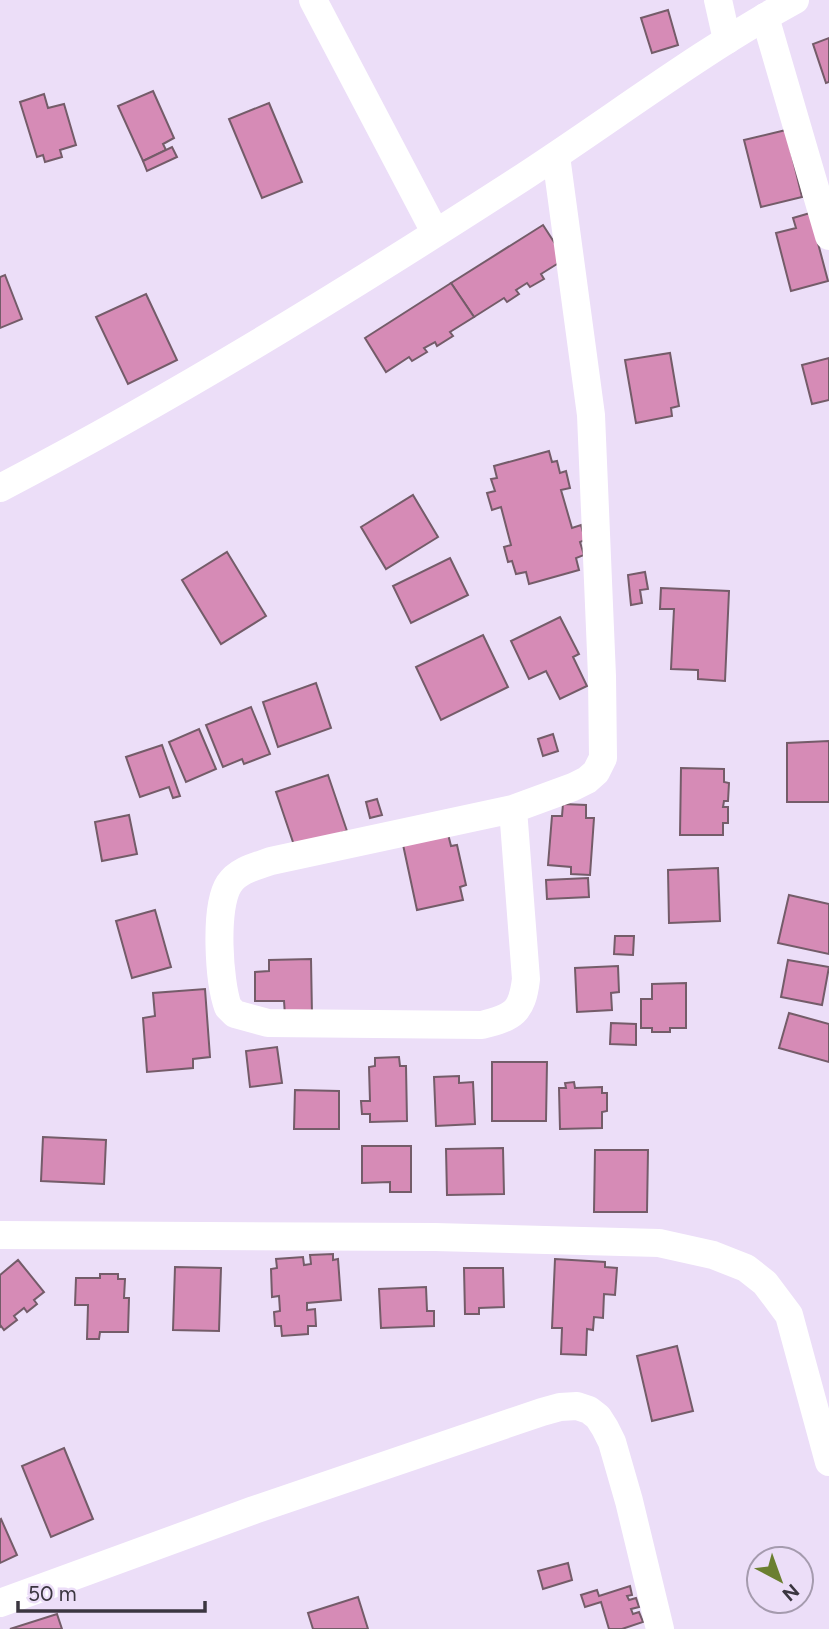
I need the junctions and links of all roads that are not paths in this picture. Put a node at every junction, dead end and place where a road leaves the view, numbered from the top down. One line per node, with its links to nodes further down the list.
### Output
1 (313, 0): 7 (street)
2 (718, 0): 5 (street)
3 (795, 0): 4 (street)
4 (765, 17): 5 (street); 8 (street)
5 (727, 40): 6 (street)
6 (556, 156): 7 (street); 10 (street)
7 (435, 232): 9 (street)
8 (829, 236)
9 (0, 488)
10 (513, 810): 10 (street)
11 (0, 1236): 12 (street)
12 (829, 1462)
13 (0, 1603): 14 (street)
14 (660, 1629)

